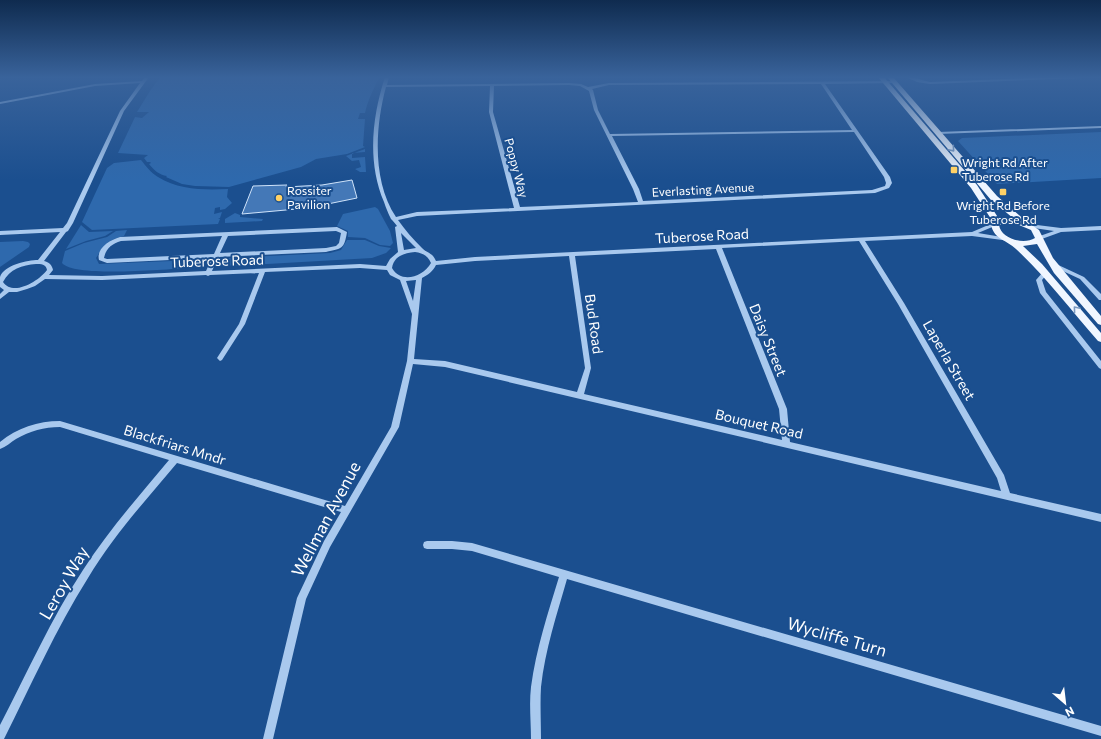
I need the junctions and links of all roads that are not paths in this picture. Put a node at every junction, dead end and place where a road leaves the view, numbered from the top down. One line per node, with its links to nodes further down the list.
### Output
1 (122, 111): 19 (street)
2 (377, 111): 14 (street)
3 (491, 111): 13 (street, Poppy Way)
4 (597, 111): 11 (street)
5 (842, 111): 9 (street, Everlasting Avenue)
6 (914, 111): 15 (main road)
7 (918, 111): 10 (main road)
8 (1101, 126): 10 (street)
9 (855, 131): 11 (street); 12 (street, Everlasting Avenue)
10 (938, 133): 16 (main road, one-way to 16)
11 (609, 135): 12 (street)
12 (641, 203): 13 (street, Everlasting Avenue)
13 (517, 208): 14 (street, Everlasting Avenue)
14 (394, 219): 17 (street)
15 (996, 223): 16 (main road); 22 (street, Tuberose Road); 26 (main road)
16 (1027, 225): 20 (street); 24 (main road)
17 (398, 227): 28 (street); 29 (street)
18 (1101, 228): 20 (street)
19 (66, 230): 21 (street); 32 (street)
20 (1061, 230): 24 (street)
21 (0, 233)
22 (972, 234): 25 (street, Tuberose Road); 26 (street, Tuberose Road)
23 (225, 235): 31 (street); 31 (street); 31 (street)
24 (1039, 239): 26 (main road); 34 (main road)
25 (861, 240): 27 (street, Tuberose Road); 55 (street, Laperla Street)
26 (1011, 241): 37 (main road)
27 (718, 248): 30 (street, Tuberose Road); 52 (street, Daisy Street)
28 (422, 251): 29 (street); 33 (street)
29 (401, 253): 35 (street)
30 (572, 255): 33 (street, Tuberose Road); 51 (street, Bud Road)
31 (216, 256): 38 (street)
32 (40, 262): 39 (street); 42 (street)
33 (434, 263): 40 (street)
34 (1054, 265): 44 (street); 46 (main road)
35 (389, 268): 36 (street, Tuberose Road); 41 (street)
36 (263, 271): 38 (street, Tuberose Road); 48 (street)
37 (1045, 273): 47 (main road, one-way to 37); 50 (street)
38 (208, 274): 39 (street, Tuberose Road)
39 (46, 277): 42 (street)
40 (419, 277): 41 (street); 45 (street, Wellman Avenue)
41 (402, 278): 45 (street, Wellman Avenue)
42 (9, 290): 43 (street)
43 (0, 297)
44 (1101, 298)
45 (415, 316): 49 (street, Wellman Avenue)
46 (1101, 322)
47 (1101, 339)
48 (220, 358)
49 (410, 361): 51 (street, Bouquet Road); 56 (street, Wellman Avenue)
50 (1101, 366)
51 (580, 395): 52 (street, Bouquet Road)
52 (786, 443): 55 (street, Bouquet Road)
53 (0, 446): 54 (street, Blackfriars Mndr)
54 (175, 459): 56 (street, Blackfriars Mndr); 61 (street, Leroy Way)
55 (1007, 496): 57 (street, Bouquet Road)
56 (346, 510): 62 (street, Wellman Avenue)
57 (1101, 518)
58 (427, 545): 59 (street, Wycliffe Turn)
59 (564, 574): 60 (street, Wycliffe Turn); 63 (street)
60 (1101, 730)
61 (0, 736)
62 (268, 739)
63 (536, 739)

